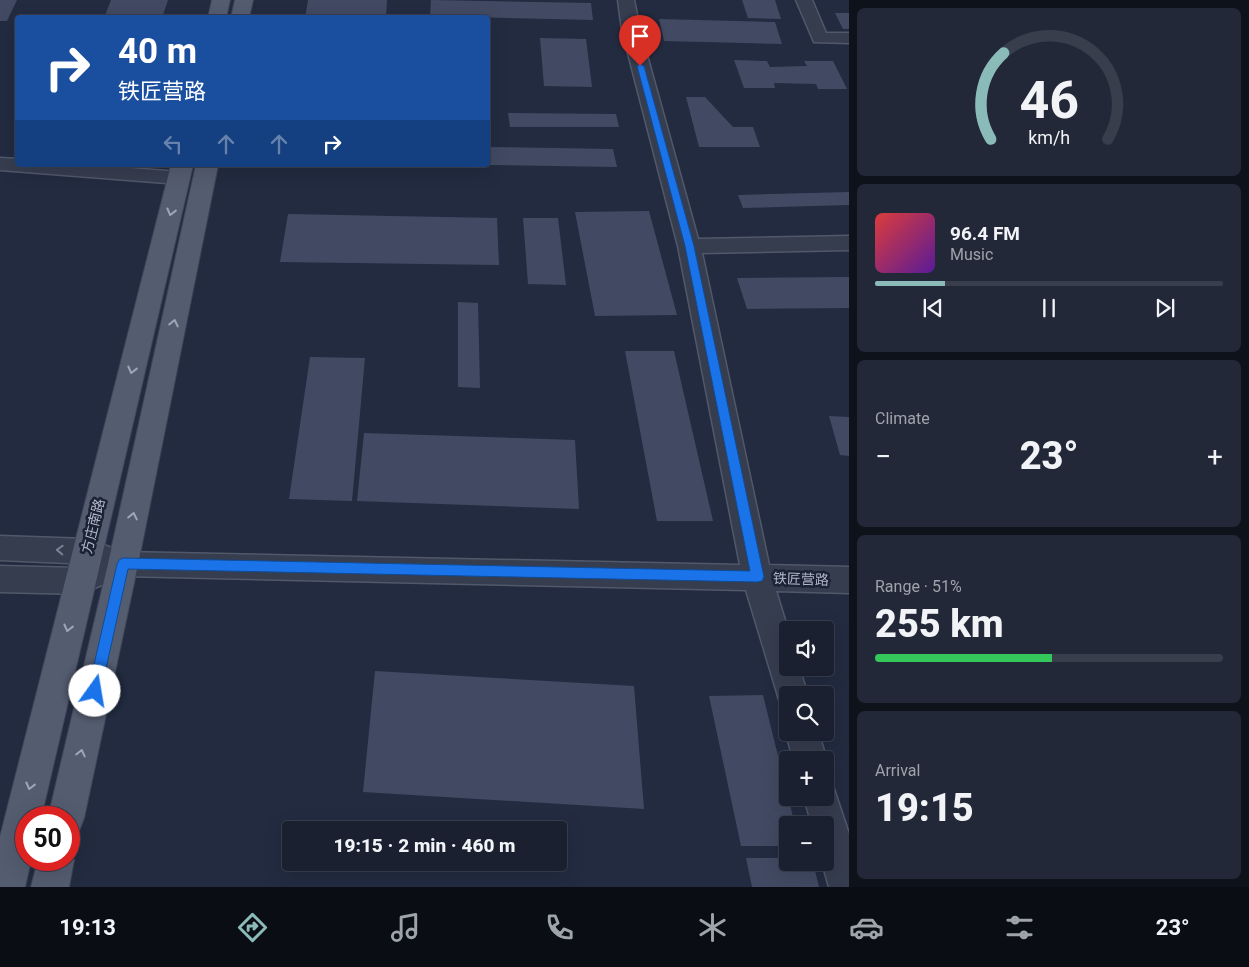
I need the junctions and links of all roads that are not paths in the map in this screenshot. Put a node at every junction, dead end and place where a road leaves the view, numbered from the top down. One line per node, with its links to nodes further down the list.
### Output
1 (221, 0): 5 (main road)
2 (244, 0): 6 (main road)
3 (626, 0): 14 (street)
4 (804, 0): 7 (street)
5 (218, 15)
6 (241, 15)
7 (849, 38)
8 (0, 164): 9 (street)
9 (15, 165)
10 (68, 167): 12 (street)
11 (207, 167): 16 (main road, one-way to 11)
12 (181, 172): 17 (main road, 方庄南路, one-way to 17)
13 (849, 243): 14 (street)
14 (689, 246): 18 (street)
15 (0, 548): 17 (street, one-way to 15)
16 (123, 564): 17 (street); 18 (street, 铁匠营路); 22 (main road, one-way to 16)
17 (83, 566): 19 (street); 25 (main road, 方庄南路, one-way to 25)
18 (757, 577): 20 (street, 铁匠营路); 21 (street)
19 (0, 579)
20 (849, 580)
21 (789, 686)
22 (69, 806)
23 (823, 806): 27 (street)
24 (54, 871): 26 (main road)
25 (6, 887)
26 (50, 887)
27 (847, 887)

